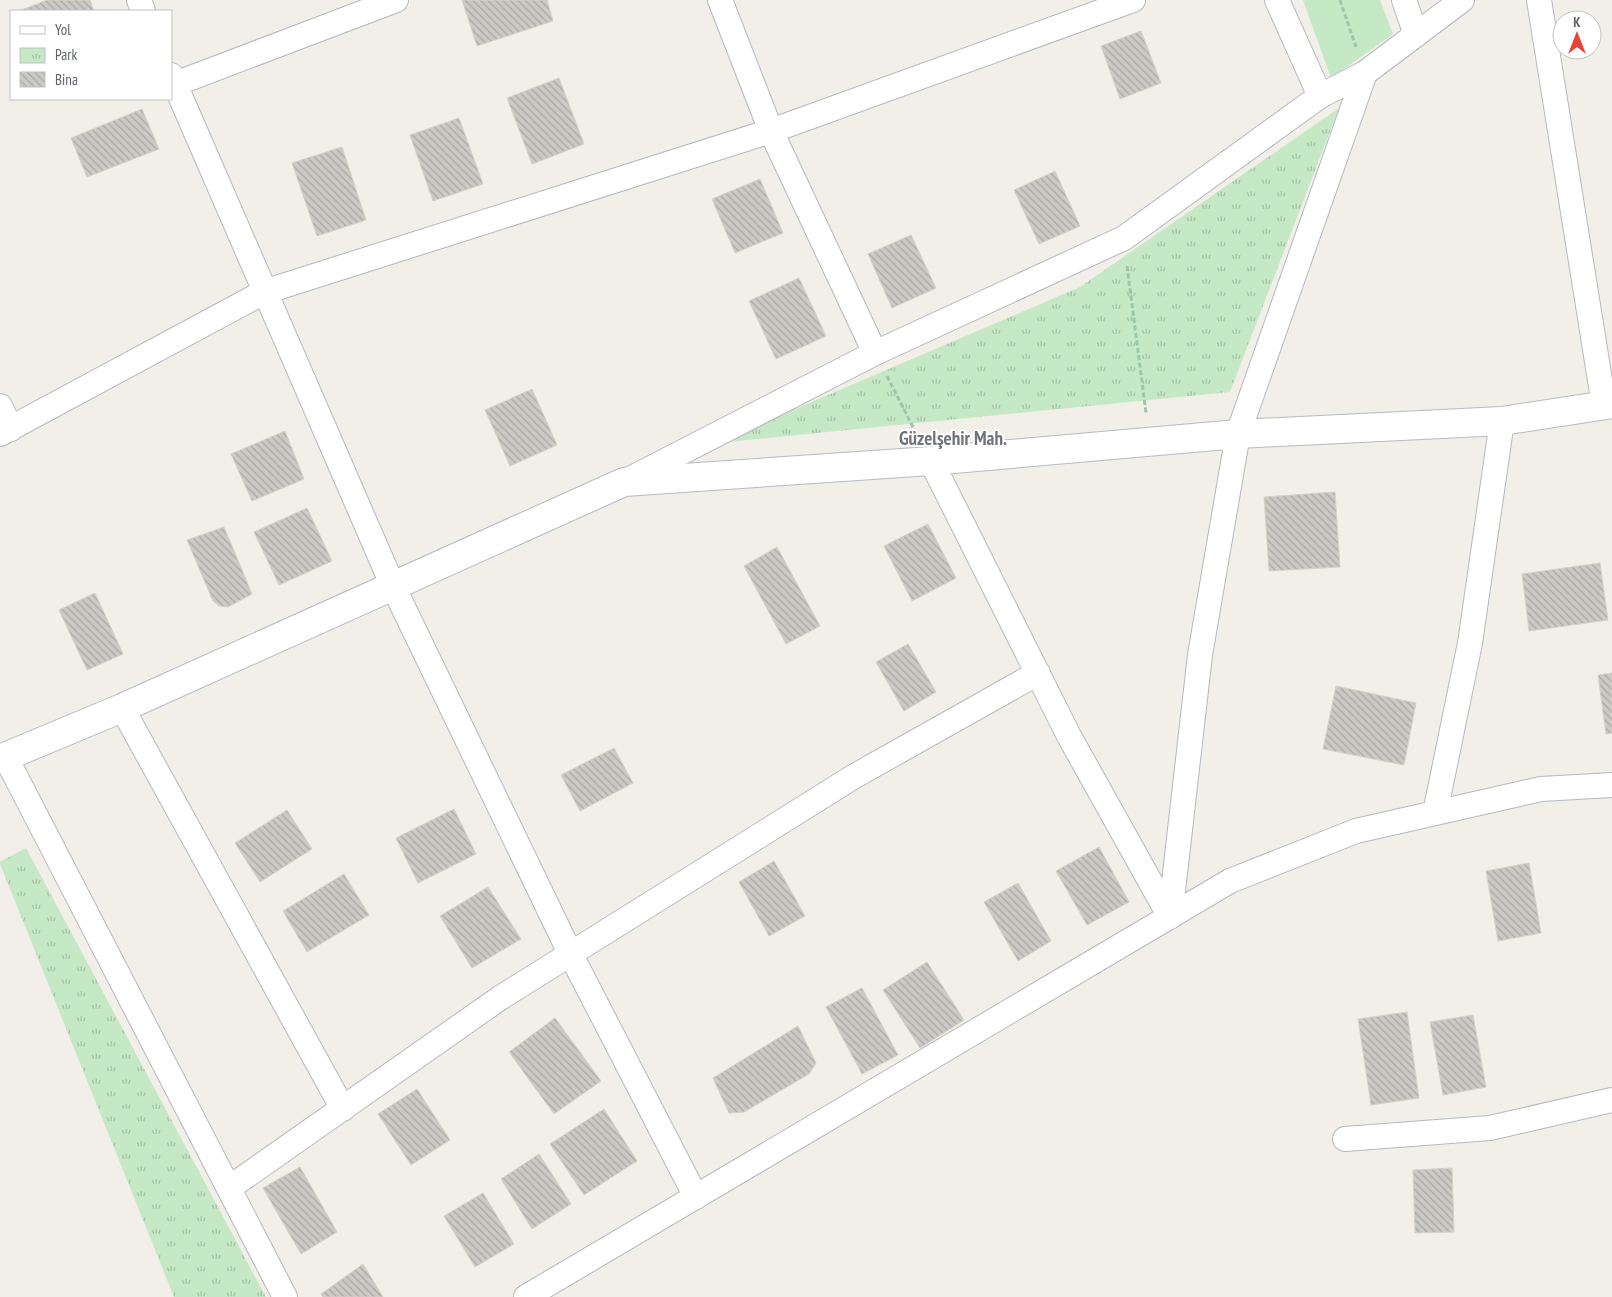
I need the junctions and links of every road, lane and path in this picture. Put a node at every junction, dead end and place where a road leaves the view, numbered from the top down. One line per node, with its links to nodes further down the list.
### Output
1 (396, 0): 11 (street)
2 (720, 0): 13 (street)
3 (1133, 0): 13 (street)
4 (1276, 0): 12 (street)
5 (1340, 0): 10 (path)
6 (1404, 0): 9 (street)
7 (1462, 0): 9 (street)
8 (1539, 0): 17 (street)
9 (1416, 35): 10 (street)
10 (1365, 73): 12 (street); 21 (street)
11 (173, 80): 15 (street)
12 (1320, 96): 14 (street)
13 (771, 131): 15 (street); 16 (street)
14 (1124, 238): 16 (street); 22 (path)
15 (264, 292): 20 (street); 25 (street)
16 (875, 353): 23 (path); 24 (street)
17 (1608, 405): 19 (street)
18 (0, 406): 20 (street)
19 (1502, 421): 21 (street); 30 (street)
20 (5, 432)
21 (1238, 434): 22 (street); 31 (street)
22 (1150, 440): 23 (street)
23 (931, 461): 24 (street); 26 (street)
24 (624, 482): 25 (street)
25 (392, 584): 27 (street); 32 (street)
26 (1038, 673): 31 (street); 32 (street)
27 (122, 708): 28 (street); 34 (street)
28 (2, 758): 36 (street)
29 (1612, 785): 30 (street)
30 (1435, 813): 31 (street)
31 (1170, 917): 37 (street)
32 (570, 953): 34 (street); 37 (street)
33 (1612, 1100): 35 (street)
34 (344, 1109): 36 (street)
35 (1345, 1139)
36 (229, 1188): 38 (street)
37 (696, 1197): 39 (street)
38 (286, 1297)
39 (526, 1297)

